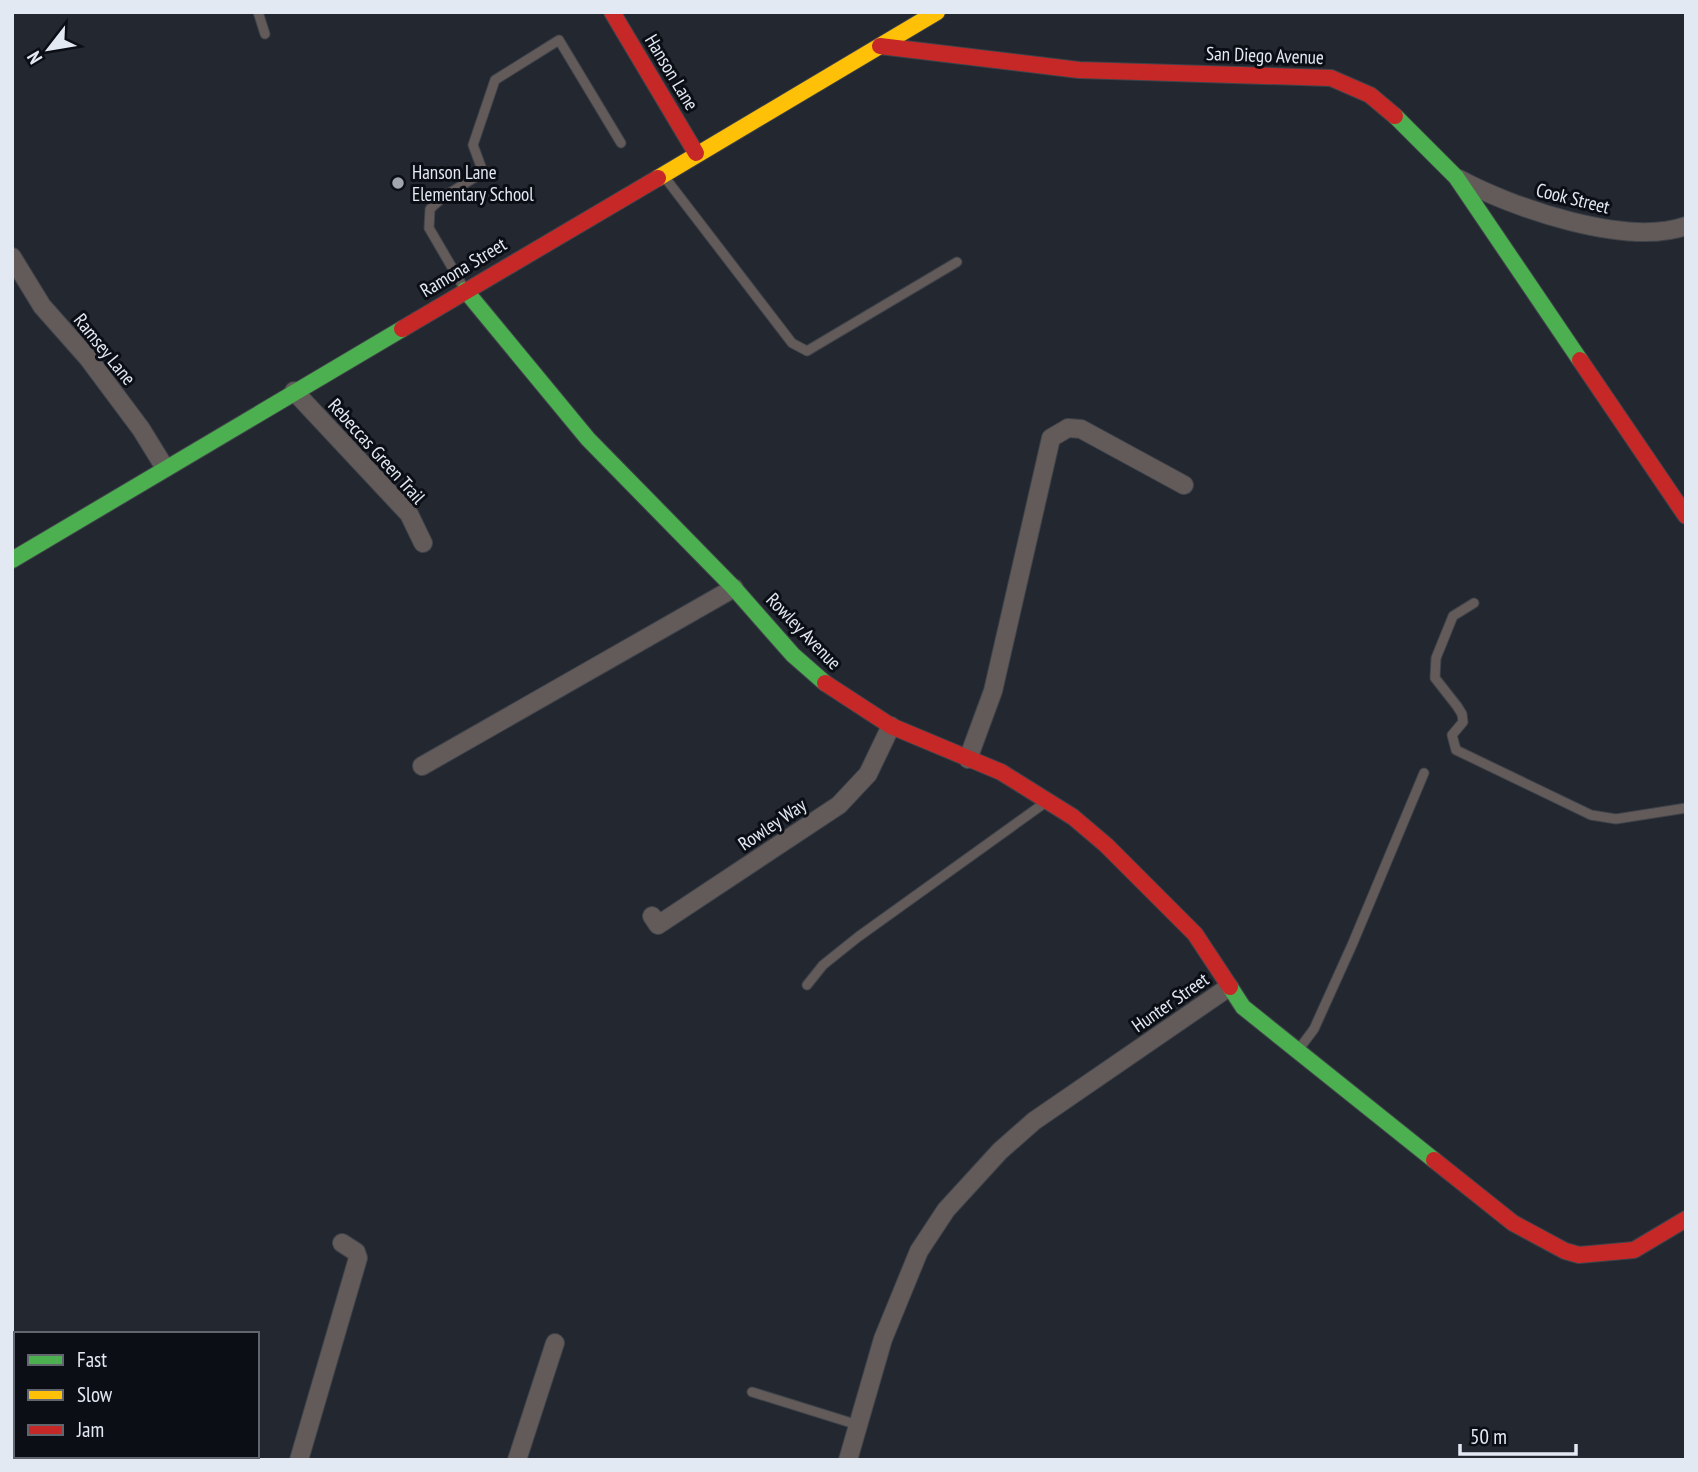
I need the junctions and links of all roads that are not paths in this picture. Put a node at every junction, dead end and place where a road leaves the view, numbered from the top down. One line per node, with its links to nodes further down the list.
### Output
1 (258, 12): 4 (lane)
2 (612, 12): 7 (street, Hanson Lane)
3 (937, 12): 5 (street, Ramona Street)
4 (265, 34)
5 (880, 46): 7 (street, Ramona Street); 9 (street, San Diego Avenue)
6 (621, 143): 13 (lane)
7 (696, 153): 8 (street, Ramona Street)
8 (662, 173): 12 (lane); 13 (street, Ramona Street)
9 (1456, 177): 10 (street, Cook Street); 17 (street, San Diego Avenue)
10 (1686, 226)
11 (12, 257): 15 (street, Ramsey Lane)
12 (957, 262)
13 (465, 290): 14 (street, Ramona Street); 20 (street, Rowley Avenue)
14 (294, 391): 15 (street, Ramona Street); 18 (street, Rebeccas Green Trail)
15 (165, 468): 19 (street, Ramona Street)
16 (1184, 485): 23 (street)
17 (1686, 516)
18 (423, 543)
19 (12, 560)
20 (734, 588): 22 (street, Rowley Avenue); 24 (street)
21 (1474, 603): 27 (lane)
22 (891, 726): 23 (street, Rowley Avenue); 28 (street, Rowley Way)
23 (968, 759): 26 (street, Rowley Avenue)
24 (422, 766)
25 (1424, 773): 31 (lane)
26 (1048, 801): 29 (lane); 30 (street, Rowley Avenue)
27 (1686, 808)
28 (652, 916)
29 (807, 985)
30 (1228, 987): 31 (street, Hunter Street); 36 (street, Hunter Street)
31 (1298, 1051): 32 (street, Hunter Street)
32 (1686, 1219)
33 (342, 1243): 37 (street)
34 (555, 1343): 38 (street)
35 (752, 1392): 36 (lane)
36 (858, 1426): 39 (street, Hunter Street)
37 (299, 1460)
38 (517, 1460)
39 (848, 1460)

